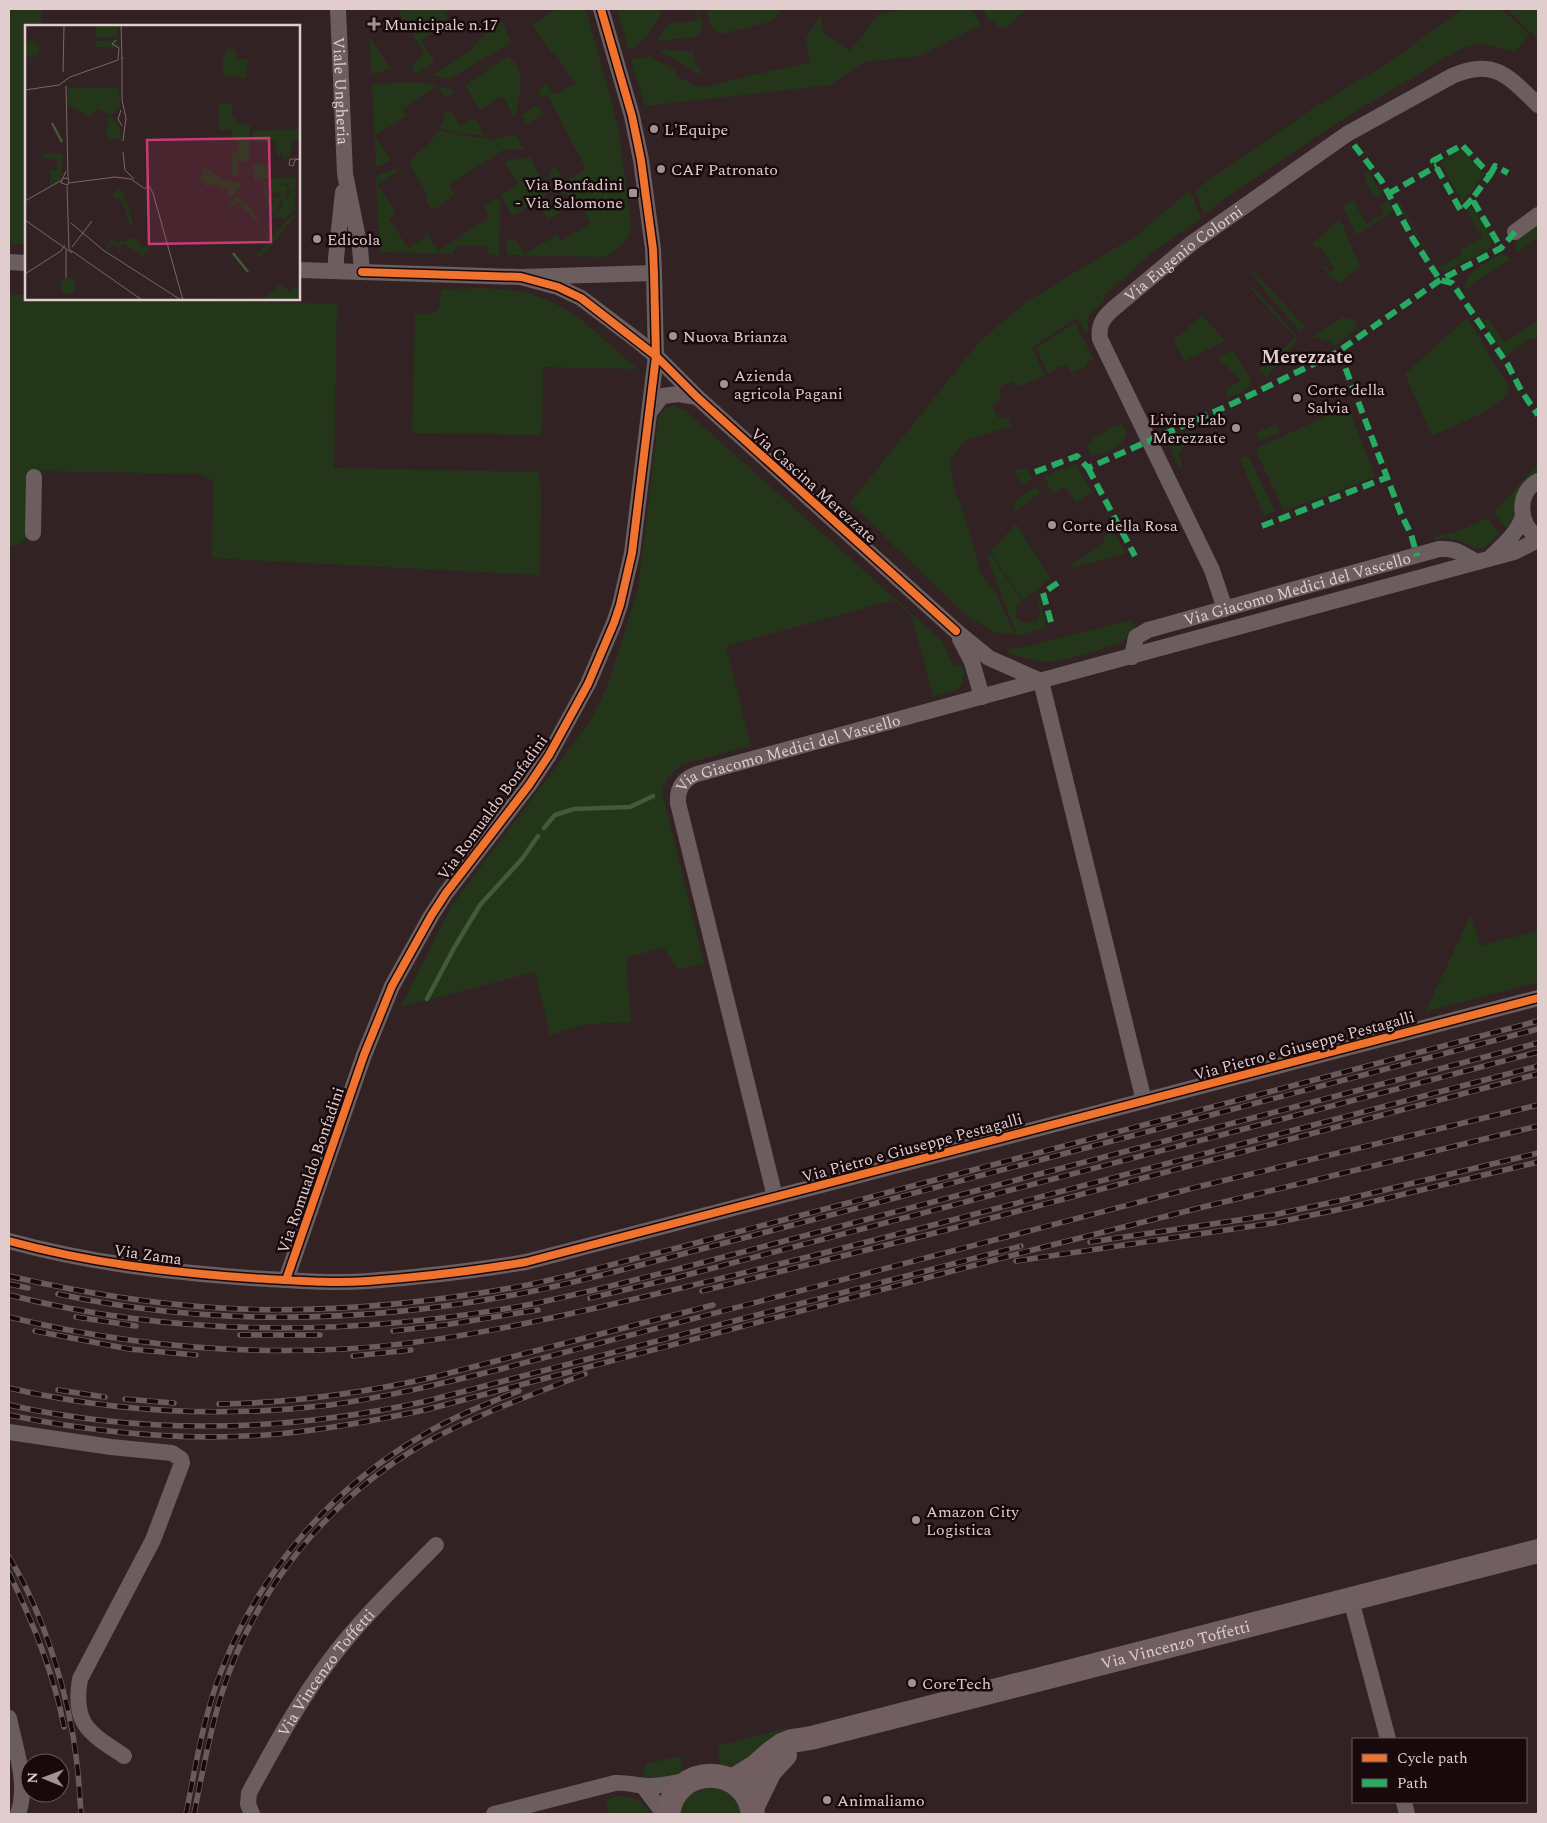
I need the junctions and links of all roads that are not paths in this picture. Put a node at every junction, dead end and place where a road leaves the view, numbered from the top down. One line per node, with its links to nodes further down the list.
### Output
1 (338, 9): 4 (street, Viale Ungheria)
2 (601, 9): 12 (street, Via Romualdo Bonfadini)
3 (1538, 105): 23 (street, Via Eugenio Colorni)
4 (345, 174): 10 (street, Viale Ungheria); 11 (street, Viale Ungheria)
5 (1538, 215): 6 (street)
6 (1515, 232)
7 (9, 262): 8 (street)
8 (25, 263)
9 (300, 270): 10 (street)
10 (336, 271): 11 (street)
11 (362, 272): 13 (street)
12 (654, 273): 13 (street); 14 (street, Via Romualdo Bonfadini)
13 (521, 276): 14 (street, Via Cascina Merezzate)
14 (656, 356): 15 (street, Via Cascina Merezzate); 16 (street, Via Romualdo Bonfadini)
15 (697, 398): 16 (street); 24 (street, Via Cascina Merezzate)
16 (648, 415): 32 (street, Via Romualdo Bonfadini)
17 (34, 477): 20 (street)
18 (1538, 481): 19 (street)
19 (1523, 516): 21 (street); 22 (street, Via Giacomo Medici del Vascello)
20 (33, 533)
21 (1538, 539): 22 (street, Via Giacomo Medici del Vascello)
22 (1483, 560): 23 (street, Via Giacomo Medici del Vascello); 25 (street, Via Giacomo Medici del Vascello)
23 (1225, 608): 25 (street, Via Giacomo Medici del Vascello)
24 (956, 631): 26 (street, Via Cascina Merezzate); 27 (street)
25 (1132, 657): 26 (street, Via Giacomo Medici del Vascello)
26 (1042, 681): 27 (street, Via Giacomo Medici del Vascello); 29 (street)
27 (982, 697): 30 (street, Via Giacomo Medici del Vascello)
28 (1538, 998): 29 (street, Via Pietro e Giuseppe Pestagalli)
29 (1144, 1101): 30 (street, Via Pietro e Giuseppe Pestagalli)
30 (775, 1197): 32 (street, Via Pietro e Giuseppe Pestagalli)
31 (9, 1240): 32 (street, Via Zama)
32 (286, 1280)
33 (9, 1432): 40 (street)
34 (436, 1545): 46 (street, Via Vincenzo Toffetti)
35 (1538, 1551): 36 (street, Via Vincenzo Toffetti)
36 (1351, 1600): 38 (street, Via Vincenzo Toffetti); 39 (street)
37 (9, 1718): 45 (street)
38 (811, 1738): 42 (street, Via Vincenzo Toffetti); 44 (street, Via Vincenzo Toffetti)
39 (1388, 1738)
40 (124, 1756)
41 (693, 1780): 42 (street); 43 (street); 49 (street)
42 (732, 1781): 44 (street, Via Vincenzo Toffetti)
43 (643, 1786): 47 (street); 48 (street)
44 (753, 1811)
45 (18, 1814)
46 (252, 1814)
47 (494, 1814)
48 (664, 1814)
49 (668, 1814)

